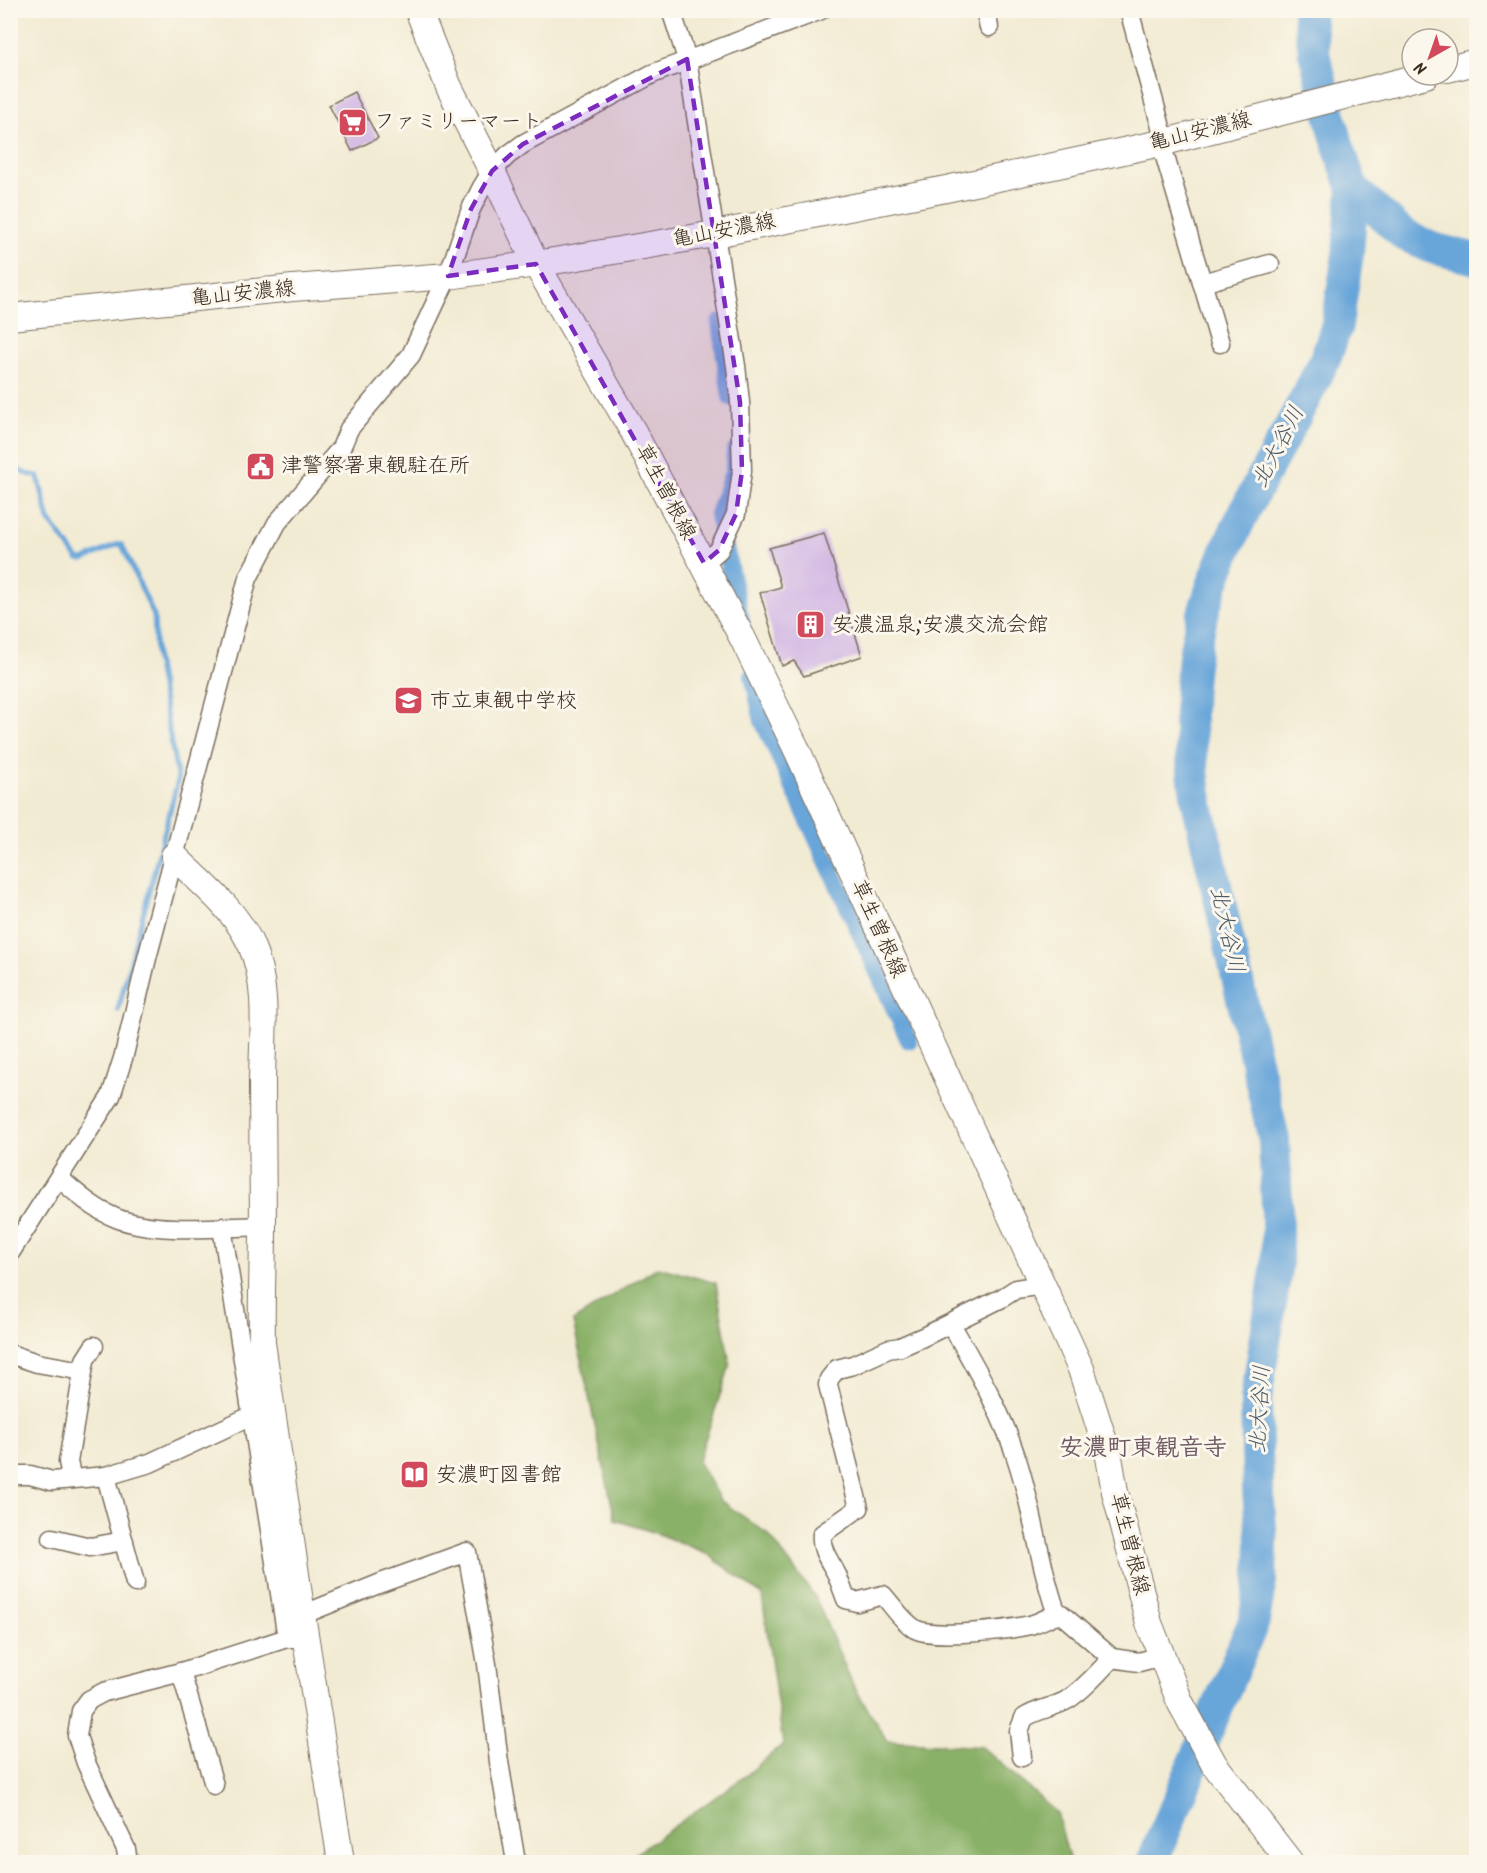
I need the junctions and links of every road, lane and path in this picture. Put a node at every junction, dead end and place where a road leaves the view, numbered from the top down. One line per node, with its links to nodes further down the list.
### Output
1 (418, 10): 10 (main road, 草生曽根線)
2 (671, 10): 5 (street)
3 (821, 10): 5 (street)
4 (1129, 10): 9 (street)
5 (687, 59): 10 (street); 11 (street)
6 (1476, 62): 7 (main road)
7 (1460, 66)
8 (1400, 82): 9 (main road, 亀山安濃線)
9 (1163, 142): 11 (main road, 亀山安濃線); 15 (street)
10 (492, 171): 12 (main road, 草生曽根線); 14 (street)
11 (715, 234): 12 (main road, 亀山安濃線); 18 (street)
12 (536, 264): 14 (main road, 亀山安濃線); 18 (main road, 草生曽根線)
13 (1270, 264): 15 (street)
14 (448, 276): 16 (main road, 亀山安濃線); 19 (street)
15 (1202, 283): 17 (street)
16 (10, 317)
17 (1220, 343)
18 (704, 563): 24 (main road, 草生曽根線)
19 (174, 856): 20 (street); 21 (main road)
20 (59, 1178): 22 (street); 23 (street)
21 (263, 1226): 22 (street); 37 (main road)
22 (222, 1227): 29 (street)
23 (10, 1253)
24 (1042, 1285): 25 (street); 38 (main road, 草生曽根線)
25 (951, 1323): 36 (street); 36 (street)
26 (94, 1346): 28 (street)
27 (10, 1354): 28 (street)
28 (83, 1371): 32 (street)
29 (251, 1416): 31 (street); 37 (street)
30 (10, 1475): 32 (street)
31 (106, 1476): 32 (street); 34 (street)
32 (72, 1479)
33 (52, 1538): 34 (street)
34 (124, 1541): 35 (street)
35 (135, 1583)
36 (1057, 1614): 39 (street)
37 (298, 1630): 40 (street); 44 (main road); 45 (street)
38 (1162, 1656): 39 (street); 46 (main road, 草生曽根線)
39 (1112, 1658): 41 (street)
40 (181, 1672): 42 (street); 43 (street)
41 (1022, 1757)
42 (214, 1785)
43 (128, 1863)
44 (342, 1863)
45 (516, 1863)
46 (1290, 1863)

